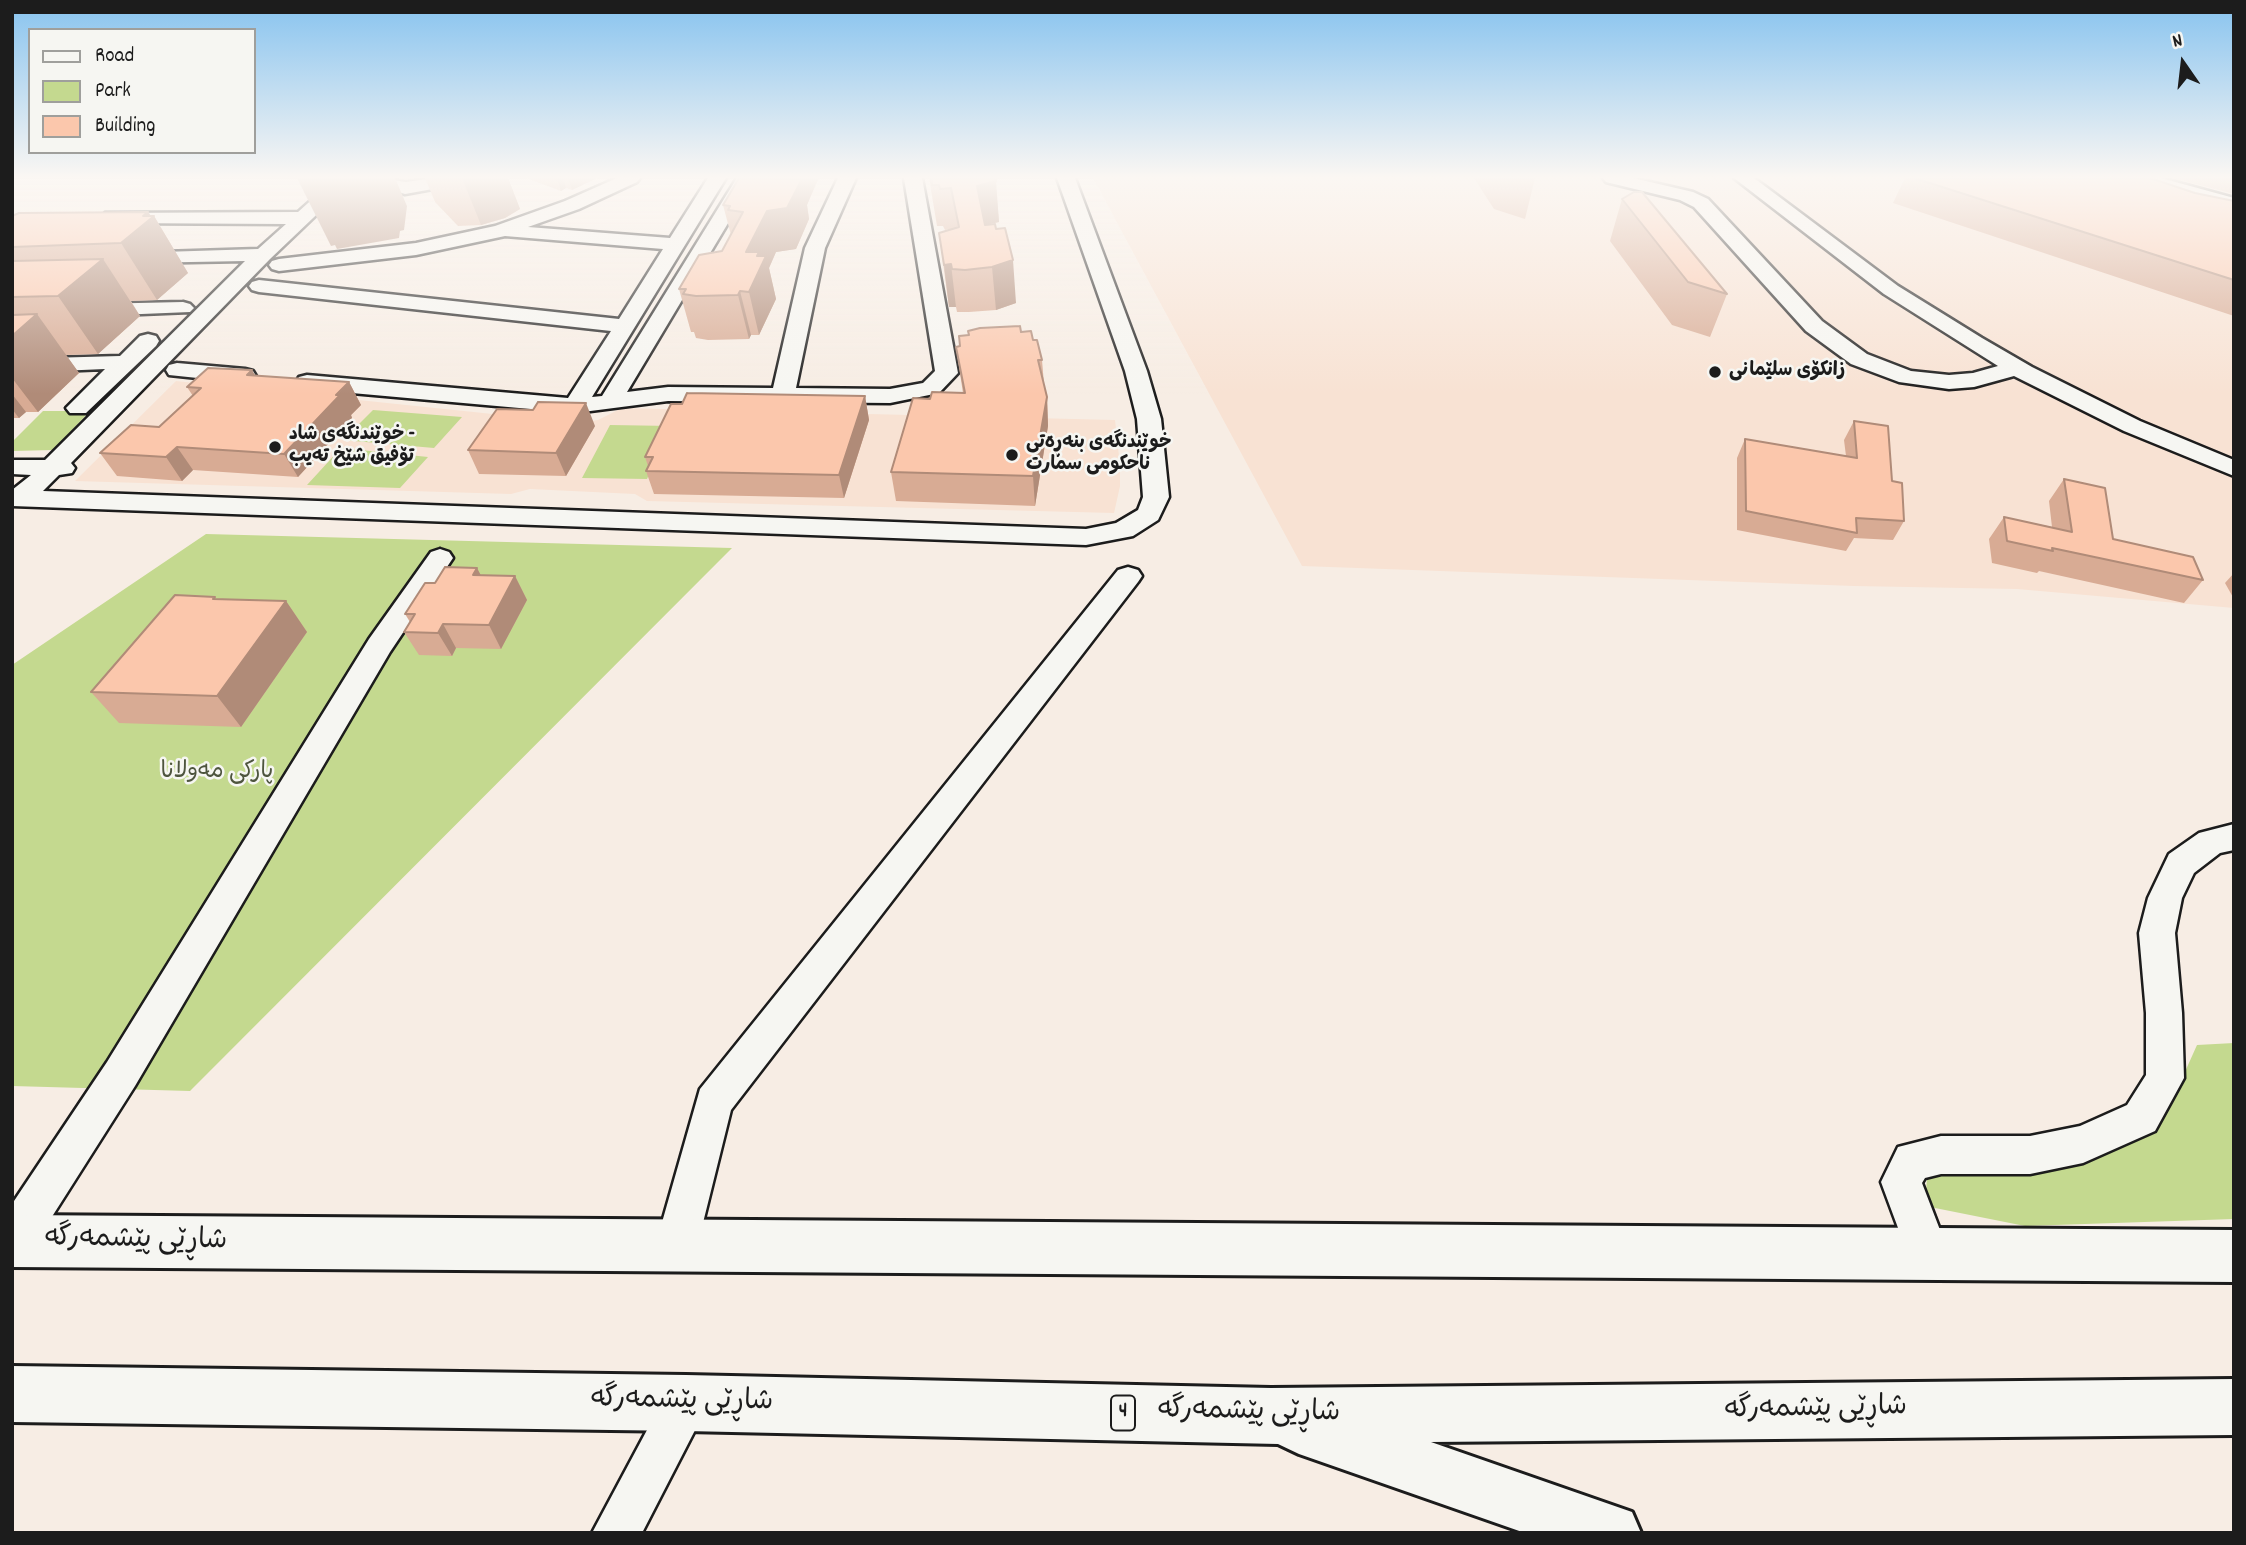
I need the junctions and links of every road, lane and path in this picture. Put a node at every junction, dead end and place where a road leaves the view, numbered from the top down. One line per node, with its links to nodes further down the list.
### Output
1 (279, 250): 13 (street)
2 (284, 250): 13 (street)
3 (401, 250): 13 (street)
4 (670, 250): 15 (street)
5 (703, 250): 16 (street)
6 (815, 250): 24 (street)
7 (926, 250): 24 (street)
8 (1092, 250): 33 (street)
9 (1744, 250): 22 (street)
10 (1839, 250): 22 (street)
11 (238, 256): 12 (street); 13 (street); 17 (street)
12 (119, 258)
13 (271, 260): 14 (street); 29 (street)
14 (259, 286): 19 (street); 23 (street)
15 (639, 301): 16 (street); 19 (street)
16 (672, 303): 25 (street)
17 (183, 308): 18 (street); 20 (street)
18 (72, 310)
19 (625, 326): 26 (street)
20 (127, 362): 21 (street); 27 (street)
21 (12, 366)
22 (2017, 368): 31 (street)
23 (177, 370): 26 (street); 30 (street)
24 (783, 394): 25 (street)
25 (610, 401): 26 (street)
26 (575, 406)
27 (78, 408)
28 (12, 467): 29 (street)
29 (52, 468): 30 (street); 32 (street)
30 (82, 468): 33 (street)
31 (2234, 469)
32 (17, 498): 33 (street)
33 (52, 499)
34 (440, 558): 37 (street)
35 (1128, 576): 38 (street)
36 (2234, 837): 39 (street)
37 (12, 1241): 38 (highway, شاڕێی پێشمەرگە)
38 (676, 1247): 39 (highway, شاڕێی پێشمەرگە)
39 (1929, 1256): 40 (highway, شاڕێی پێشمەرگە)
40 (2234, 1256)
41 (12, 1394): 42 (highway, شاڕێی پێشمەرگە / 4)
42 (686, 1403): 44 (highway, شاڕێی پێشمەرگە / 4); 45 (street)
43 (2234, 1407): 44 (highway, شاڕێی پێشمەرگە / 4)
44 (1271, 1416): 46 (highway)
45 (616, 1533)
46 (1611, 1533)

